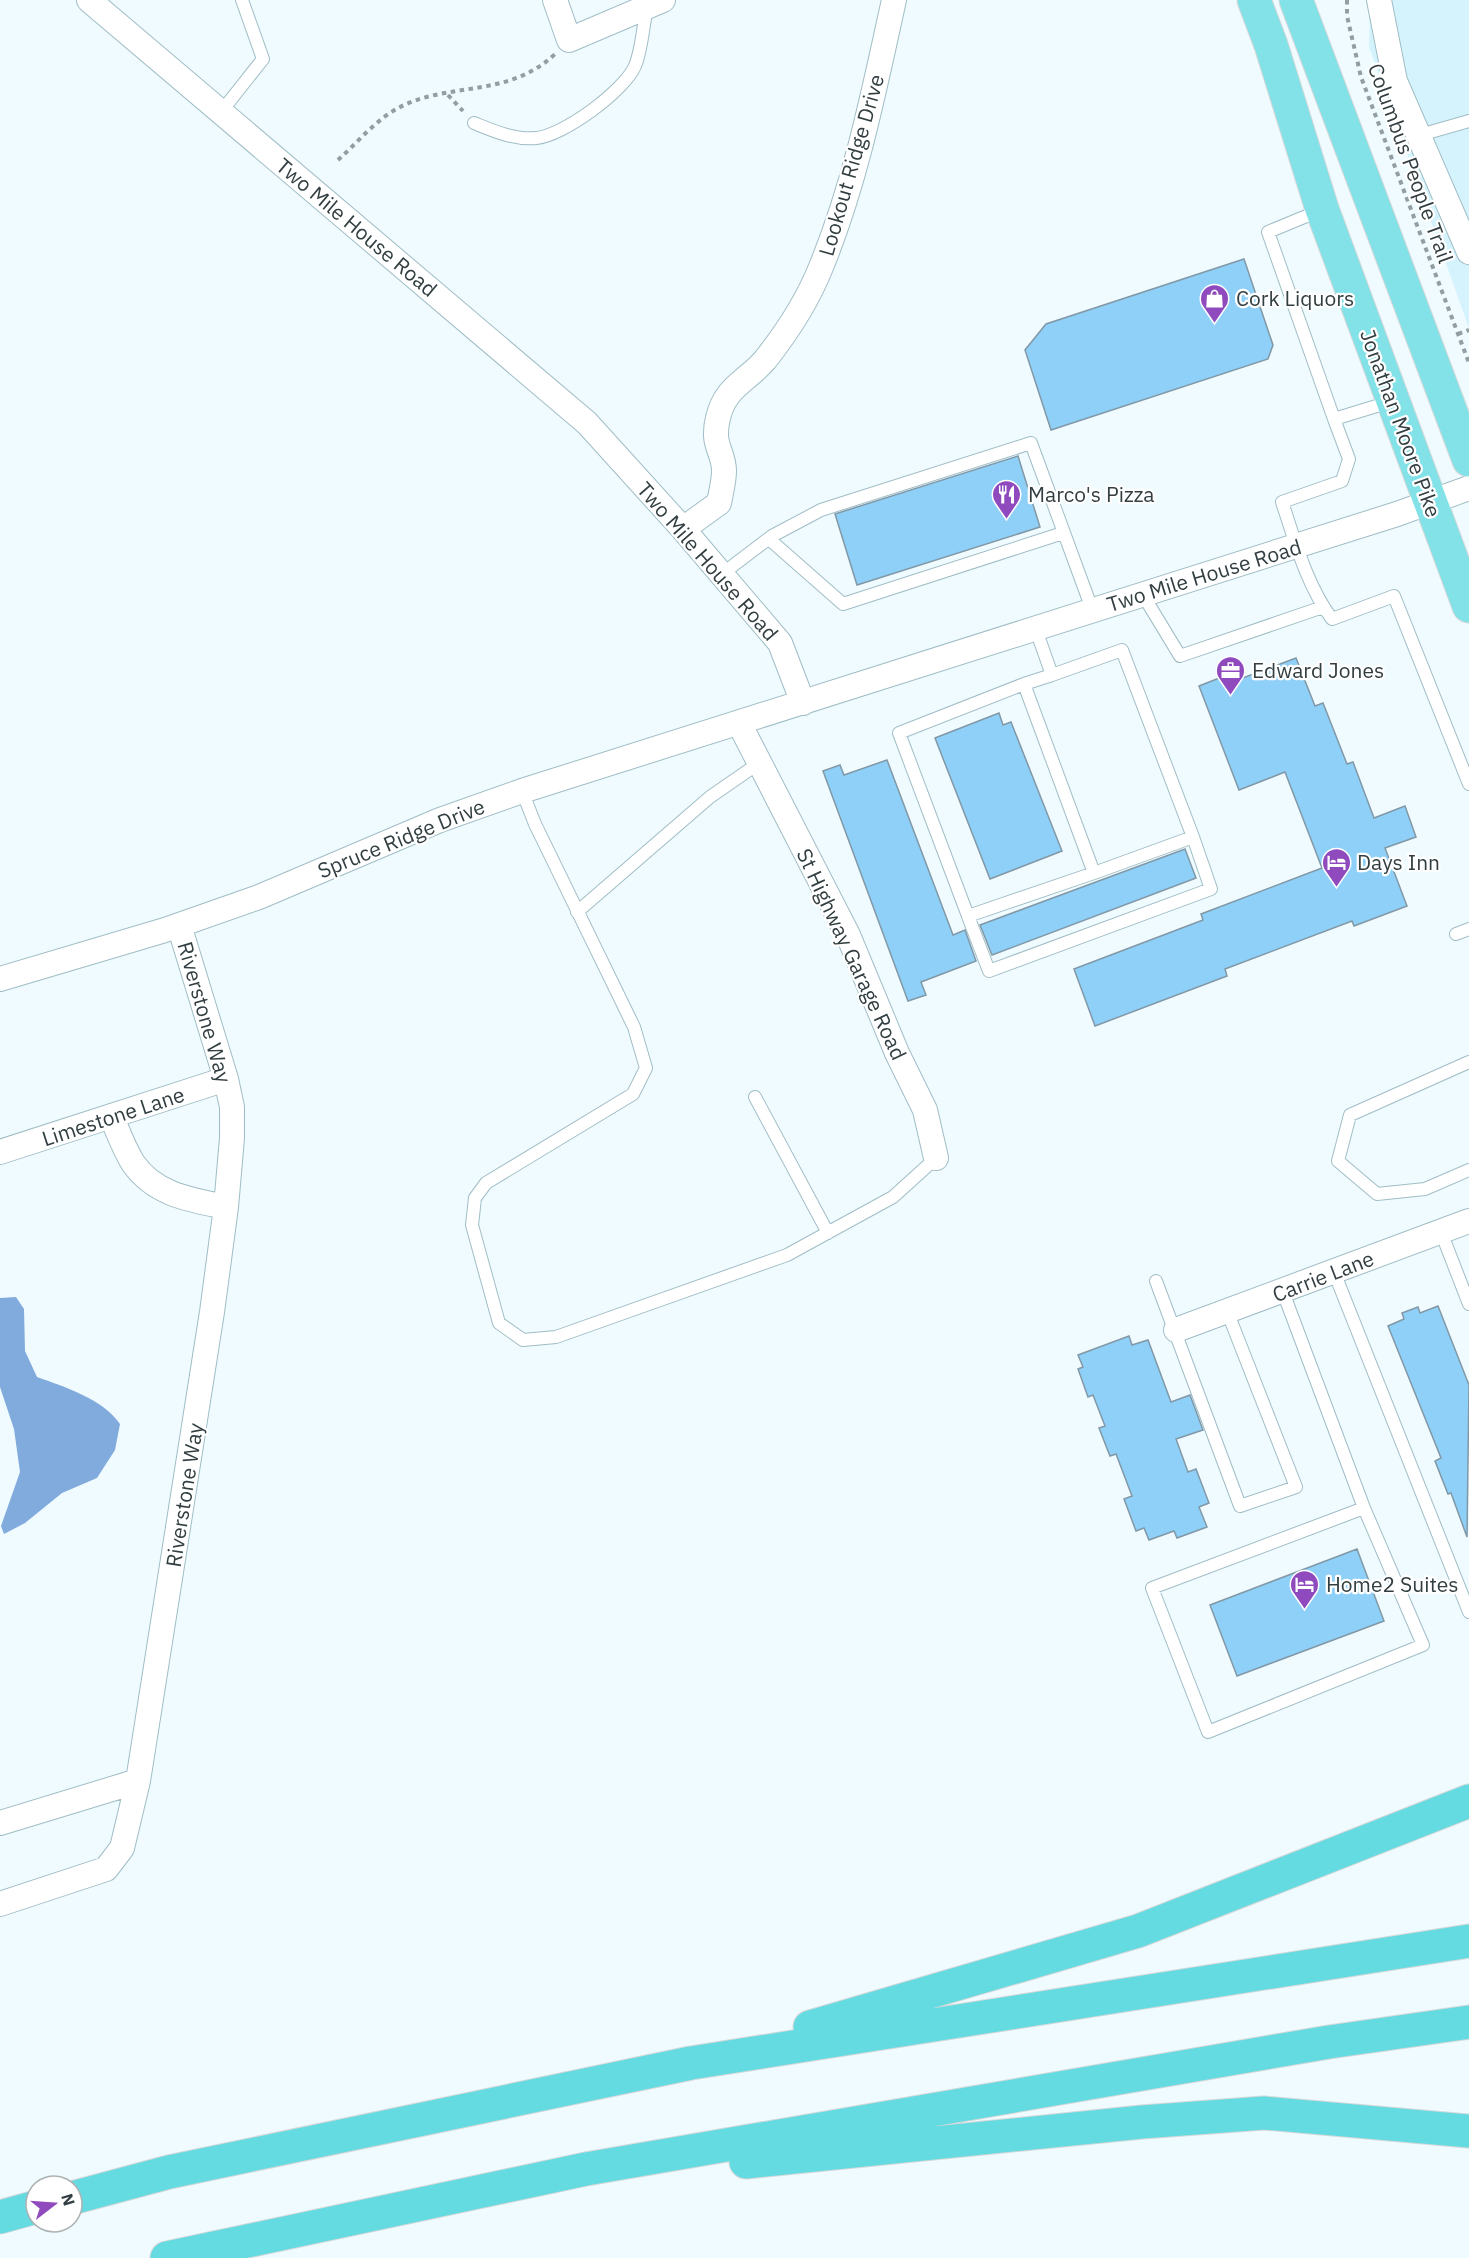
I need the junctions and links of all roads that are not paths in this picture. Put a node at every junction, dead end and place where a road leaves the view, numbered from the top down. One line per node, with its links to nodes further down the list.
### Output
1 (88, 0): 11 (street, Two Mile House Road)
2 (242, 0): 11 (lane)
3 (555, 0): 9 (street)
4 (894, 0): 22 (street, Lookout Ridge Drive)
5 (1254, 0): 15 (highway, Jonathan Moore Pike)
6 (1296, 0): 10 (highway)
7 (1318, 0): 10 (highway)
8 (1379, 0): 14 (street)
9 (655, 3): 13 (lane)
10 (1328, 81): 19 (highway)
11 (221, 112): 22 (street, Two Mile House Road)
12 (1469, 121): 14 (lane)
13 (474, 123)
14 (1420, 135): 16 (street)
15 (1322, 209): 17 (highway, Jonathan Moore Pike); 18 (lane)
16 (1469, 252)
17 (1393, 401): 18 (lane); 21 (highway, Jonathan Moore Pike)
18 (1334, 419): 25 (lane)
19 (1469, 460)
20 (1469, 488): 21 (street, Two Mile House Road)
21 (1430, 503): 25 (street, Two Mile House Road); 28 (highway, Jonathan Moore Pike)
22 (683, 529): 26 (street, Two Mile House Road)
23 (1063, 533): 24 (lane); 24 (lane); 30 (lane)
24 (769, 539): 26 (lane)
25 (1296, 546): 27 (street, Two Mile House Road); 29 (lane)
26 (722, 574): 34 (street, Two Mile House Road)
27 (1143, 595): 29 (lane); 30 (street, Two Mile House Road)
28 (1469, 606)
29 (1323, 607): 37 (lane)
30 (1092, 609): 31 (street, Two Mile House Road)
31 (1035, 627): 32 (lane); 34 (street, Two Mile House Road)
32 (1052, 675): 33 (lane); 39 (lane)
33 (1024, 684): 40 (lane); 42 (lane)
34 (803, 703): 35 (street, Spruce Ridge Drive)
35 (739, 723): 36 (street, St Highway Garage Road); 38 (street, Spruce Ridge Drive)
36 (759, 763): 41 (lane); 52 (street, St Highway Garage Road)
37 (1469, 784)
38 (522, 791): 41 (lane); 43 (street, Spruce Ridge Drive)
39 (1193, 837): 40 (lane); 42 (lane)
40 (1094, 873): 42 (lane)
41 (578, 912): 57 (lane)
42 (968, 916)
43 (179, 925): 46 (street, Spruce Ridge Drive); 48 (street, Riverstone Way)
44 (1469, 929): 45 (lane)
45 (1456, 934)
46 (0, 979)
47 (1469, 1062): 53 (lane)
48 (226, 1079): 50 (street, Limestone Lane); 54 (street, Riverstone Way)
49 (755, 1097): 57 (lane)
50 (111, 1116): 51 (street, Limestone Lane); 54 (street)
51 (0, 1152)
52 (936, 1158): 57 (lane)
53 (1469, 1170)
54 (226, 1207): 66 (street, Riverstone Way)
55 (1469, 1221): 56 (street, Carrie Lane)
56 (1441, 1232): 58 (street, Carrie Lane); 61 (lane)
57 (828, 1233)
58 (1334, 1272): 60 (street, Carrie Lane); 65 (lane)
59 (1156, 1281): 63 (lane)
60 (1283, 1292): 62 (street, Carrie Lane); 64 (lane)
61 (1469, 1304)
62 (1227, 1311): 63 (street, Carrie Lane); 63 (lane)
63 (1176, 1330)
64 (1364, 1508): 64 (lane)
65 (1469, 1612)
66 (138, 1781): 68 (street); 69 (street, Riverstone Way)
67 (1469, 1801): 72 (highway)
68 (0, 1823)
69 (0, 1904)
70 (1469, 1941): 72 (highway)
71 (1469, 2022): 74 (highway)
72 (691, 2063): 75 (highway)
73 (1469, 2131): 74 (highway)
74 (586, 2169): 78 (highway)
75 (84, 2195)
76 (24, 2210): 77 (highway)
77 (0, 2217)
78 (167, 2258)

